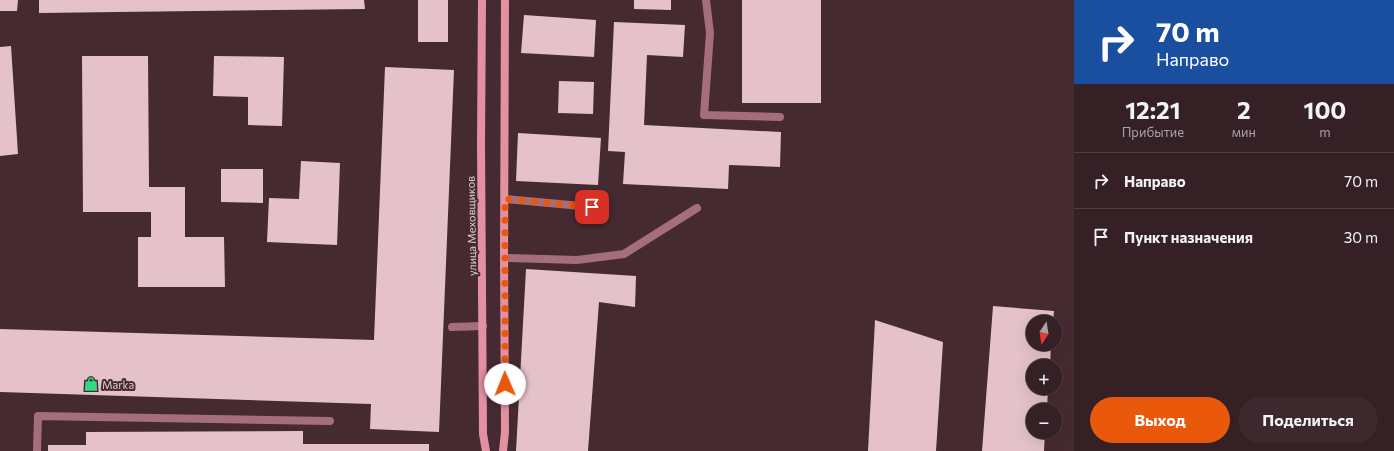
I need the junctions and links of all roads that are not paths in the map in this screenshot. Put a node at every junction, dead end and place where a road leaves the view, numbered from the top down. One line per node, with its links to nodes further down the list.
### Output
1 (482, 0): 9 (main road, улица Меховщиков)
2 (505, 0): 5 (main road)
3 (706, 0): 4 (lane)
4 (780, 117)
5 (505, 199): 6 (lane); 8 (main road)
6 (592, 207)
7 (697, 208): 8 (lane)
8 (504, 258): 14 (main road)
9 (483, 326): 10 (lane); 13 (main road, улица Меховщиков)
10 (452, 327)
11 (330, 421): 12 (lane)
12 (37, 451)
13 (486, 451)
14 (503, 451)

